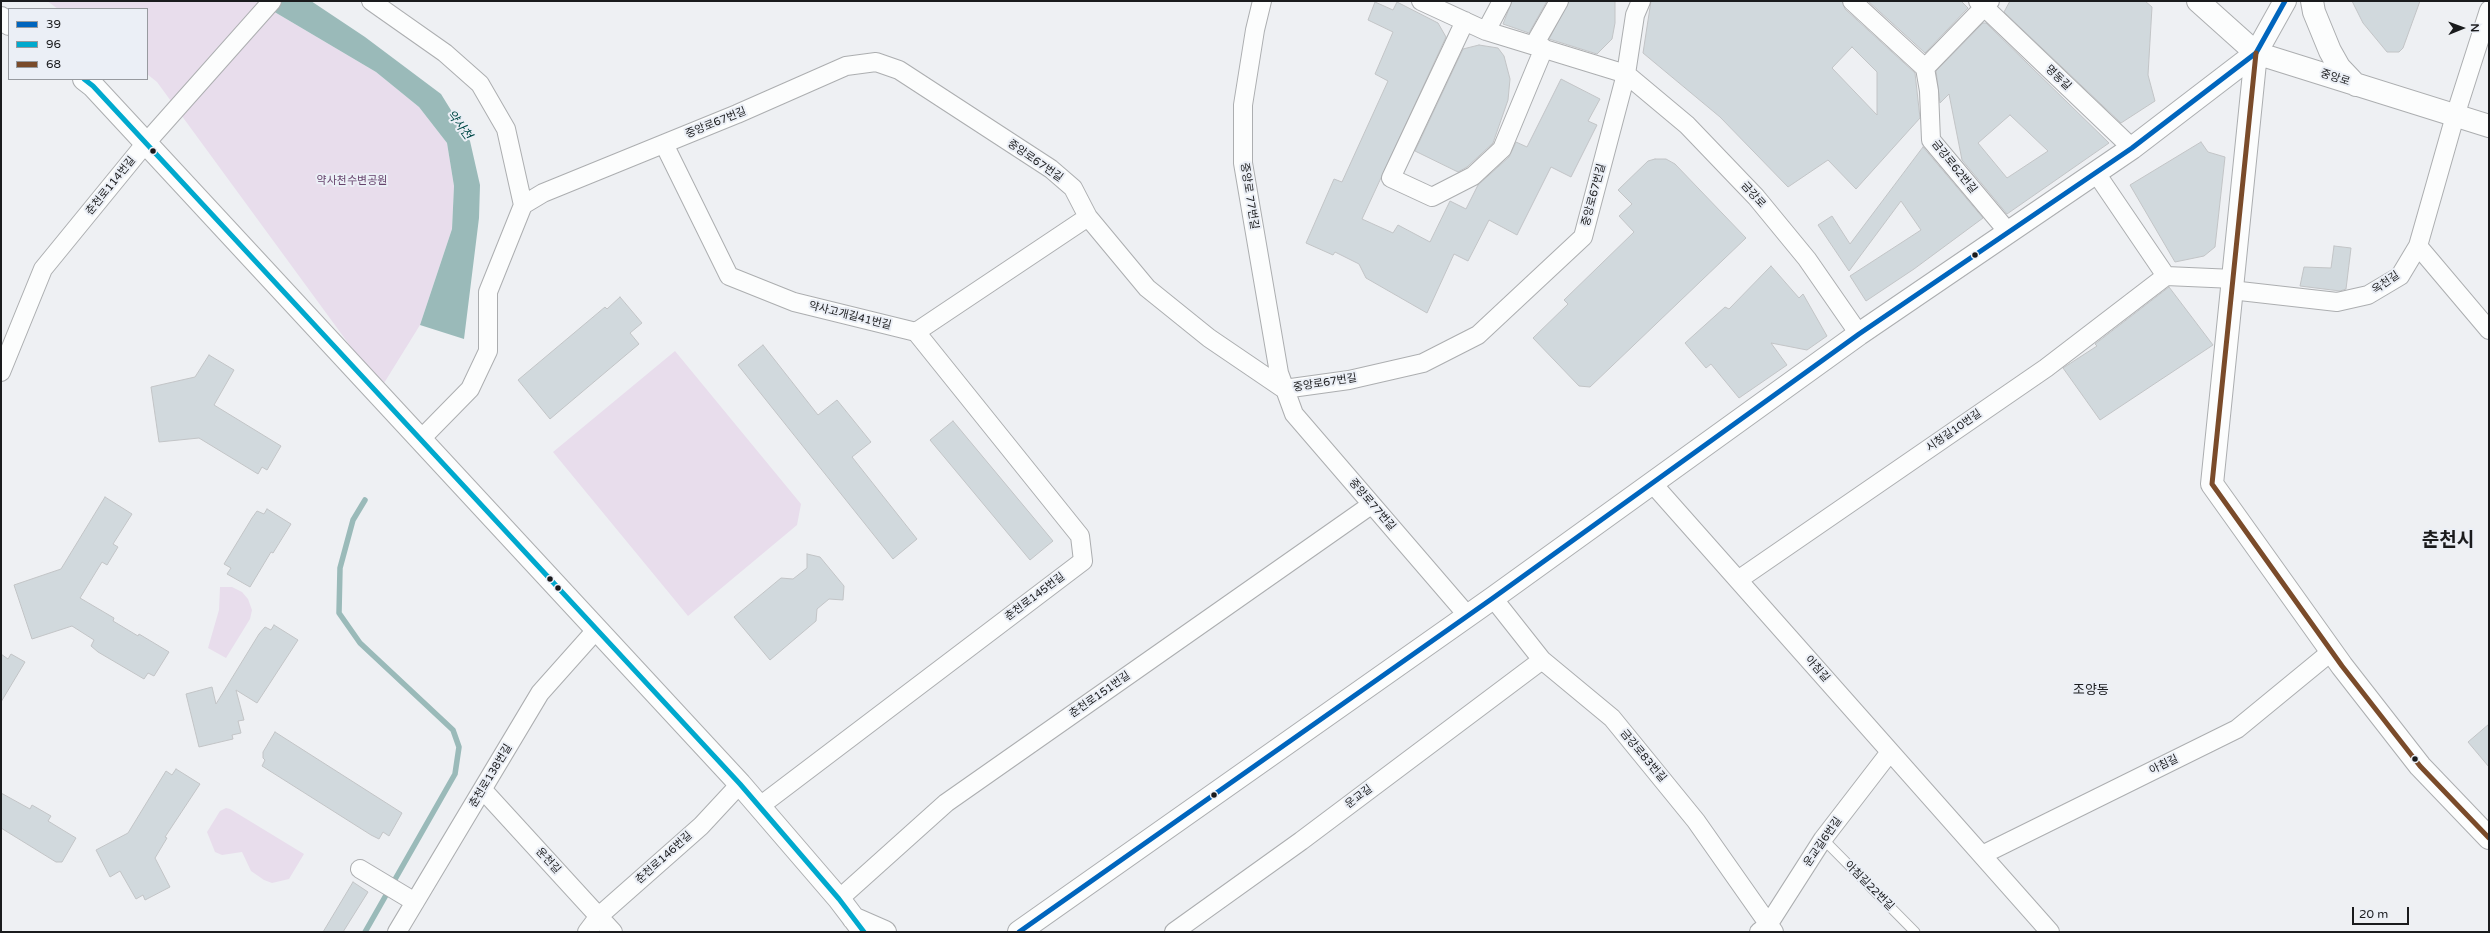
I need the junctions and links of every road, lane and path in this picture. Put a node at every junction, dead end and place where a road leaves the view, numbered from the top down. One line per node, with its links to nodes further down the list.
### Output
1 (272, 1): 24 (street, 춘천로114번길)
2 (371, 1): 28 (street)
3 (1262, 1): 38 (street, 중앙로 77번길)
4 (1421, 1): 14 (street)
5 (1502, 1): 15 (street)
6 (1559, 1): 16 (street)
7 (1641, 1): 19 (street, 중앙로67번길)
8 (1852, 1): 18 (street)
9 (2198, 1): 17 (street, 중앙로)
10 (2285, 1): 17 (street)
11 (2312, 1): 21 (street)
12 (1984, 3): 18 (street, 명동길); 26 (street, 명동길)
13 (2489, 10): 22 (street, 옥천길)
14 (1465, 21): 15 (street); 16 (street)
15 (1486, 31): 16 (street)
16 (1539, 46): 19 (street)
17 (2256, 53): 21 (street, 중앙로); 26 (street); 33 (street)
18 (1925, 68): 30 (street, 금강로62번길)
19 (1626, 74): 36 (street, 금강로); 38 (street, 중앙로67번길)
20 (85, 80): 24 (street)
21 (2356, 85): 22 (street, 중앙로)
22 (2455, 116): 23 (street, 중앙로); 31 (street, 옥천길)
23 (2489, 126)
24 (145, 144): 37 (street, 춘천로114번길); 39 (street)
25 (664, 144): 28 (street, 중앙로67번길); 29 (street, 중앙로67번길); 35 (street, 약사고개길41번길)
26 (2132, 148): 27 (street)
27 (2096, 173): 30 (street); 32 (street)
28 (523, 204): 39 (street)
29 (1088, 217): 35 (street); 38 (street, 중앙로67번길)
30 (2009, 233): 36 (street)
31 (2418, 246): 33 (street, 옥천길); 34 (street)
32 (2166, 276): 33 (street); 42 (street, 시청길10번길)
33 (2232, 285): 46 (street)
34 (2489, 330)
35 (916, 332): 51 (street, 춘천로145번길)
36 (1859, 334): 40 (street)
37 (1, 372)
38 (1284, 389): 41 (street, 중앙로77번길)
39 (420, 440): 45 (street)
40 (1652, 483): 42 (street, 아침길); 43 (street)
41 (1371, 505): 44 (street, 중앙로77번길); 56 (street, 춘천로151번길)
42 (1738, 580): 48 (street, 아침길)
43 (1493, 598): 44 (street); 47 (street, 금강로83번길)
44 (1468, 616): 65 (street)
45 (597, 630): 49 (street); 50 (street, 춘천로138번길)
46 (2332, 651): 52 (street); 54 (street, 아침길)
47 (1542, 660): 60 (street, 금강로83번길); 66 (street, 운교길)
48 (1890, 752): 53 (street, 운교길6번길); 54 (street, 아침길)
49 (740, 784): 51 (street); 58 (street, 춘천로146번길)
50 (483, 790): 57 (street, 춘천로138번길); 58 (street, 운천길)
51 (760, 806): 56 (street)
52 (2489, 838)
53 (1823, 839): 60 (street, 운교길6번길); 67 (lane, 아침길22번길)
54 (1982, 855): 68 (street, 아침길)
55 (360, 868): 57 (street)
56 (840, 899): 59 (street)
57 (415, 902): 61 (street, 춘천로138번길)
58 (599, 916): 62 (street, 춘천로146번길); 63 (street, 운천길)
59 (859, 925): 64 (street)
60 (1767, 930)
61 (397, 932)
62 (587, 932)
63 (613, 932)
64 (885, 932)
65 (1019, 932)
66 (1174, 932)
67 (1915, 932)
68 (2050, 932)

